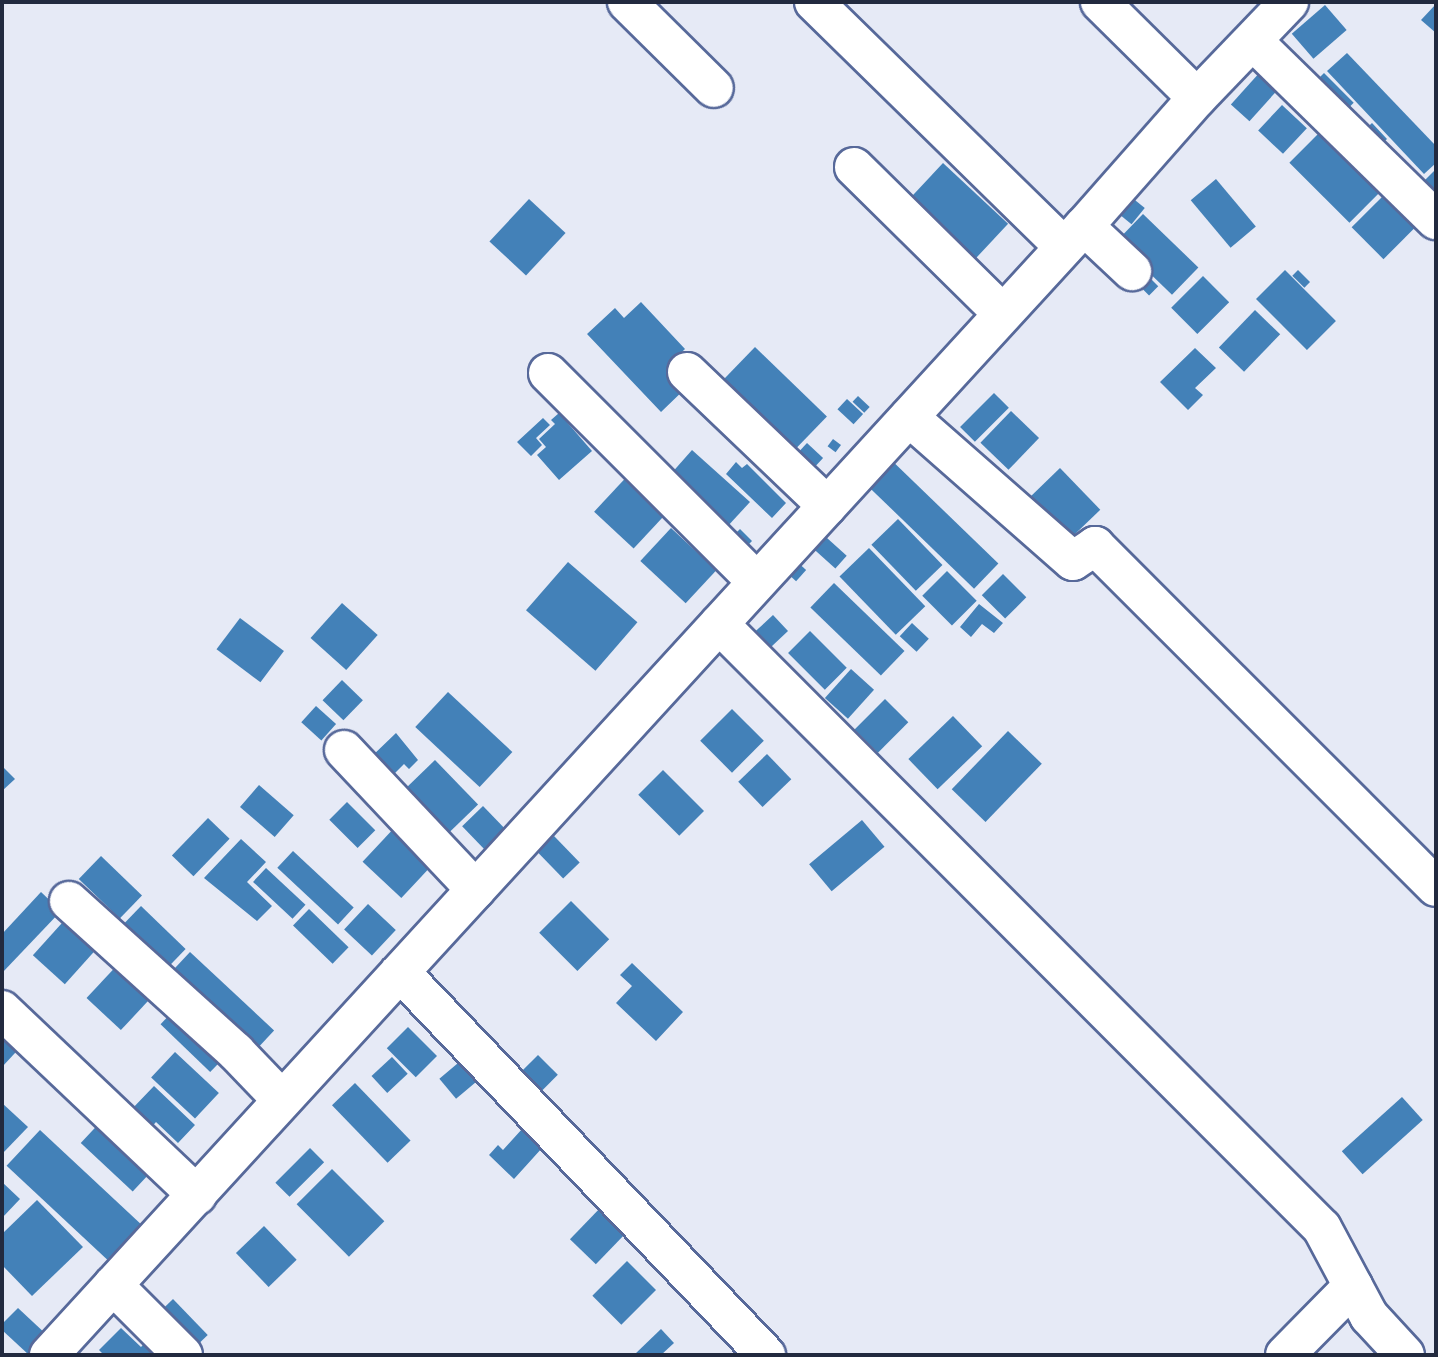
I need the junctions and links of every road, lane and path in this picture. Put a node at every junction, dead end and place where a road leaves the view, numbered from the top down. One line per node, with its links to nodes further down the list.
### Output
1 (627, 2): 6 (street)
2 (814, 2): 10 (street)
3 (1100, 2): 7 (street)
4 (1289, 2): 5 (street)
5 (1253, 41): 7 (street); 9 (street)
6 (714, 88)
7 (1197, 98): 10 (street)
8 (854, 167): 12 (street)
9 (1436, 220)
10 (1074, 237): 11 (street); 12 (street)
11 (1132, 271)
12 (1003, 314): 15 (street)
13 (687, 372): 16 (street)
14 (548, 373): 17 (street)
15 (909, 417): 16 (street); 20 (street)
16 (827, 506): 17 (street)
17 (756, 581): 18 (street)
18 (719, 624): 21 (street); 28 (street)
19 (344, 750): 21 (street)
20 (1436, 887)
21 (476, 890): 23 (street)
22 (69, 901): 25 (street)
23 (400, 972): 25 (street); 31 (street)
24 (2, 1010): 26 (street)
25 (282, 1100): 26 (street)
26 (197, 1195): 27 (street)
27 (113, 1285): 29 (street); 30 (street)
28 (1353, 1286): 32 (street); 33 (street)
29 (49, 1355)
30 (183, 1355)
31 (766, 1355)
32 (1285, 1355)
33 (1405, 1355)

